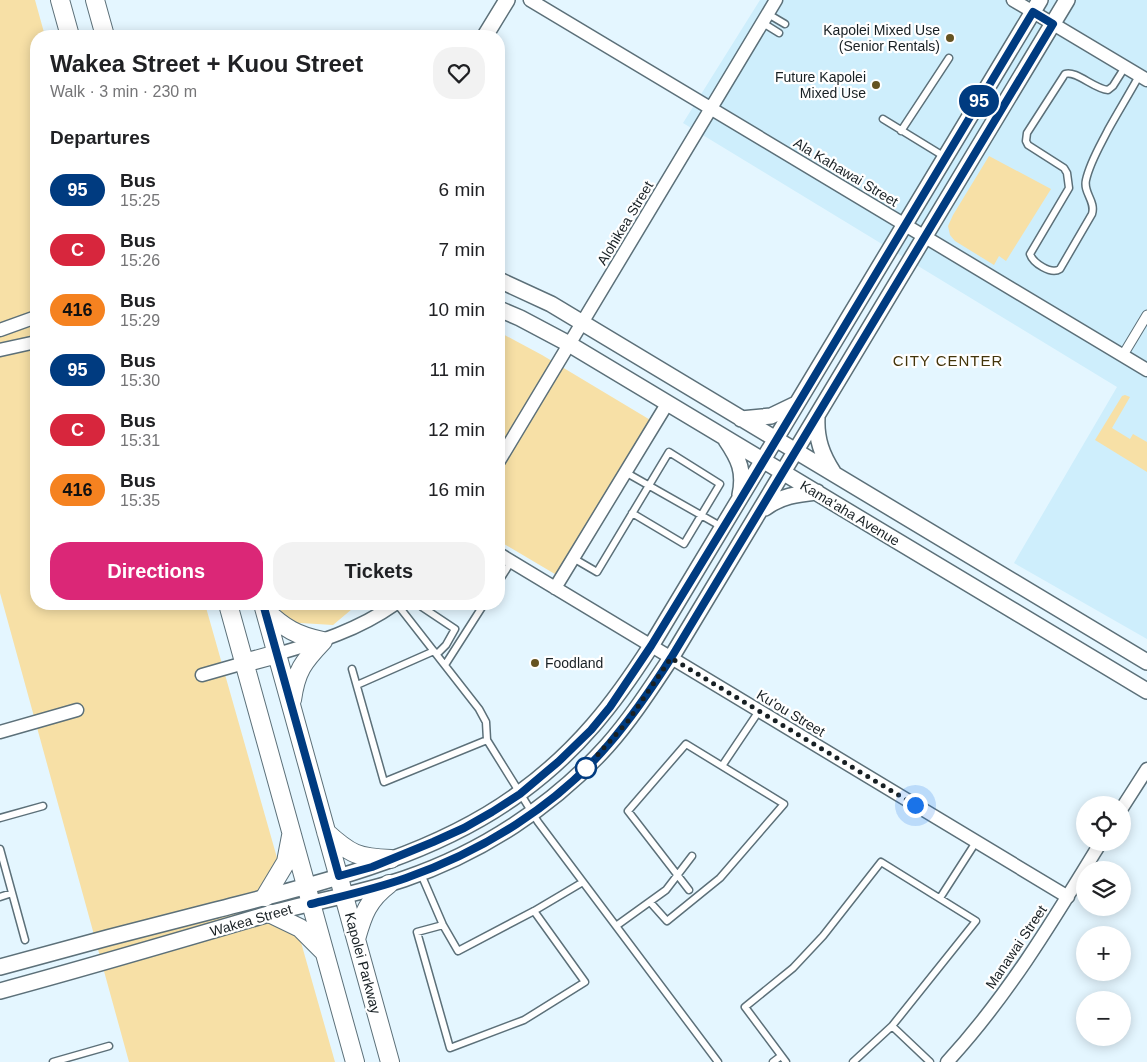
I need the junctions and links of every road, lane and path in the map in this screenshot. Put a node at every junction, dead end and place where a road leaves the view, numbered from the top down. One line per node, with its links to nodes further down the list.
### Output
1 (60, 0): 12 (main road)
2 (95, 0): 13 (main road)
3 (507, 0): 14 (street)
4 (530, 0): 19 (street, Ala Kahawai Street)
5 (776, 0): 9 (street, Alohikea Street)
6 (1013, 0): 8 (street)
7 (1067, 0): 11 (street, Wakea Street)
8 (1036, 6): 11 (street); 22 (street, Wakea Street)
9 (765, 18): 10 (lane); 15 (lane); 19 (street, Alohikea Street)
10 (785, 24)
11 (1053, 24): 17 (street); 24 (street, Wakea Street)
12 (68, 30)
13 (103, 30)
14 (489, 30)
15 (779, 33)
16 (949, 58): 21 (lane)
17 (1125, 67): 18 (street); 18 (lane)
18 (1143, 78)
19 (711, 108): 23 (street, Ala Kahawai Street); 29 (street, Alohikea Street)
20 (883, 119): 21 (lane)
21 (901, 131): 22 (lane)
22 (945, 157): 23 (street, Wakea Street)
23 (905, 225): 24 (street, Ala Kahawai Street); 37 (street, Wakea Street)
24 (925, 238): 34 (street, Ala Kahawai Street); 38 (street, Wakea Street)
25 (505, 283): 29 (street, Kama'aha Avenue)
26 (505, 312): 32 (street, Kama'aha Avenue)
27 (1147, 315): 34 (street)
28 (30, 319): 30 (street)
29 (582, 322): 32 (street, Alohikea Street); 39 (street, Kama'aha Avenue)
30 (0, 330)
31 (30, 343): 33 (street)
32 (569, 344): 36 (street, Kama'aha Avenue); 42 (street, Alohikea Street)
33 (0, 350)
34 (1123, 355): 35 (street, Ala Kahawai Street)
35 (1147, 370)
36 (667, 404): 40 (street, Kama'aha Avenue); 45 (street)
37 (796, 404): 39 (street); 41 (street, Wakea Street)
38 (817, 418): 43 (street, Wakea Street); 47 (street)
39 (741, 419): 41 (street, Kama'aha Avenue)
40 (724, 437): 44 (street, Kama'aha Avenue); 50 (street)
41 (776, 440): 43 (street, Kama'aha Avenue); 44 (street, Wakea Street)
42 (505, 451)
43 (797, 452): 46 (street, Wakea Street); 47 (street, Kama'aha Avenue)
44 (764, 460): 46 (street, Kama'aha Avenue); 50 (street, Wakea Street)
45 (625, 472): 48 (lane); 56 (street)
46 (784, 473): 49 (street, Kama'aha Avenue); 51 (street, Wakea Street)
47 (836, 475): 72 (street, Kama'aha Avenue)
48 (648, 485): 52 (lane); 53 (lane); 53 (lane)
49 (817, 492): 51 (street); 78 (street, Kama'aha Avenue)
50 (739, 502): 54 (street, Wakea Street)
51 (762, 510): 71 (street, Wakea Street)
52 (632, 513): 53 (lane); 56 (lane)
53 (701, 515): 54 (lane)
54 (723, 528): 68 (street, Wakea Street)
55 (505, 558): 57 (street, Ku'ou Street)
56 (573, 558): 59 (street)
57 (511, 562): 58 (lane); 59 (street, Ku'ou Street)
58 (505, 572)
59 (554, 588): 68 (street, Ku'ou Street)
60 (230, 610): 73 (main road)
61 (265, 610): 70 (main road, Kapolei Parkway)
62 (267, 610): 67 (main road)
63 (386, 610): 67 (street)
64 (401, 610): 69 (lane)
65 (426, 610): 69 (lane)
66 (480, 610): 74 (lane)
67 (323, 641): 70 (street); 79 (main road)
68 (651, 646): 71 (street, Ku'ou Street); 86 (street, Wakea Street)
69 (435, 653): 74 (lane); 77 (lane)
70 (277, 654): 73 (main road); 79 (main road, Kapolei Parkway)
71 (671, 658): 81 (street, Ku'ou Street); 89 (street, Wakea Street)
72 (1147, 662)
73 (244, 663): 76 (street); 92 (main road)
74 (445, 665): 83 (lane)
75 (352, 669): 77 (lane)
76 (202, 675)
77 (357, 685): 83 (lane)
78 (1147, 691)
79 (291, 705): 91 (main road, Kapolei Parkway)
80 (77, 710): 82 (street)
81 (759, 711): 84 (lane); 93 (street, Ku'ou Street)
82 (0, 732)
83 (487, 740): 86 (lane)
84 (722, 766): 99 (lane); 111 (lane)
85 (1147, 769): 87 (street)
86 (520, 794): 89 (lane); 97 (street, Wakea Street)
87 (1130, 796)
88 (43, 806): 90 (lane)
89 (532, 813): 98 (street, Wakea Street); 101 (lane)
90 (0, 818)
91 (326, 831): 97 (main road); 100 (main road, Kapolei Parkway)
92 (292, 833): 103 (main road); 109 (main road)
93 (976, 842): 108 (street, Ku'ou Street); 110 (lane)
94 (0, 850): 105 (lane)
95 (1096, 851): 108 (street, Manawai Street)
96 (692, 856): 99 (lane)
97 (391, 858): 100 (street, Wakea Street)
98 (420, 873): 102 (street, Wakea Street); 115 (lane)
99 (678, 875): 104 (lane); 111 (lane)
100 (339, 876): 103 (street, Wakea Street); 106 (main road, Kapolei Parkway)
101 (583, 882): 113 (lane); 116 (lane)
102 (389, 884): 106 (street, Wakea Street); 117 (main road)
103 (306, 886): 109 (street, Wakea Street); 112 (main road)
104 (689, 890)
105 (12, 893): 107 (lane); 118 (lane)
106 (344, 895): 112 (street, Wakea Street); 117 (main road, Kapolei Parkway)
107 (0, 897)
108 (1068, 897): 133 (street, Manawai Street)
109 (263, 898): 120 (street, Wakea Street)
110 (940, 898): 122 (lane); 124 (lane)
111 (650, 902): 116 (lane)
112 (311, 904): 114 (street, Wakea Street); 119 (main road)
113 (534, 911): 115 (lane); 115 (lane)
114 (269, 914): 119 (main road); 121 (street, Wakea Street)
115 (443, 925)
116 (616, 926): 128 (lane)
117 (356, 939): 127 (main road, Kapolei Parkway)
118 (24, 940)
119 (324, 952): 126 (main road)
120 (0, 967)
121 (0, 991)
122 (892, 1026): 131 (lane); 132 (lane)
123 (109, 1046): 125 (lane)
124 (781, 1056): 129 (lane); 130 (lane)
125 (56, 1062)
126 (355, 1062)
127 (390, 1062)
128 (718, 1062)
129 (773, 1062)
130 (786, 1062)
131 (854, 1062)
132 (930, 1062)
133 (947, 1062)

